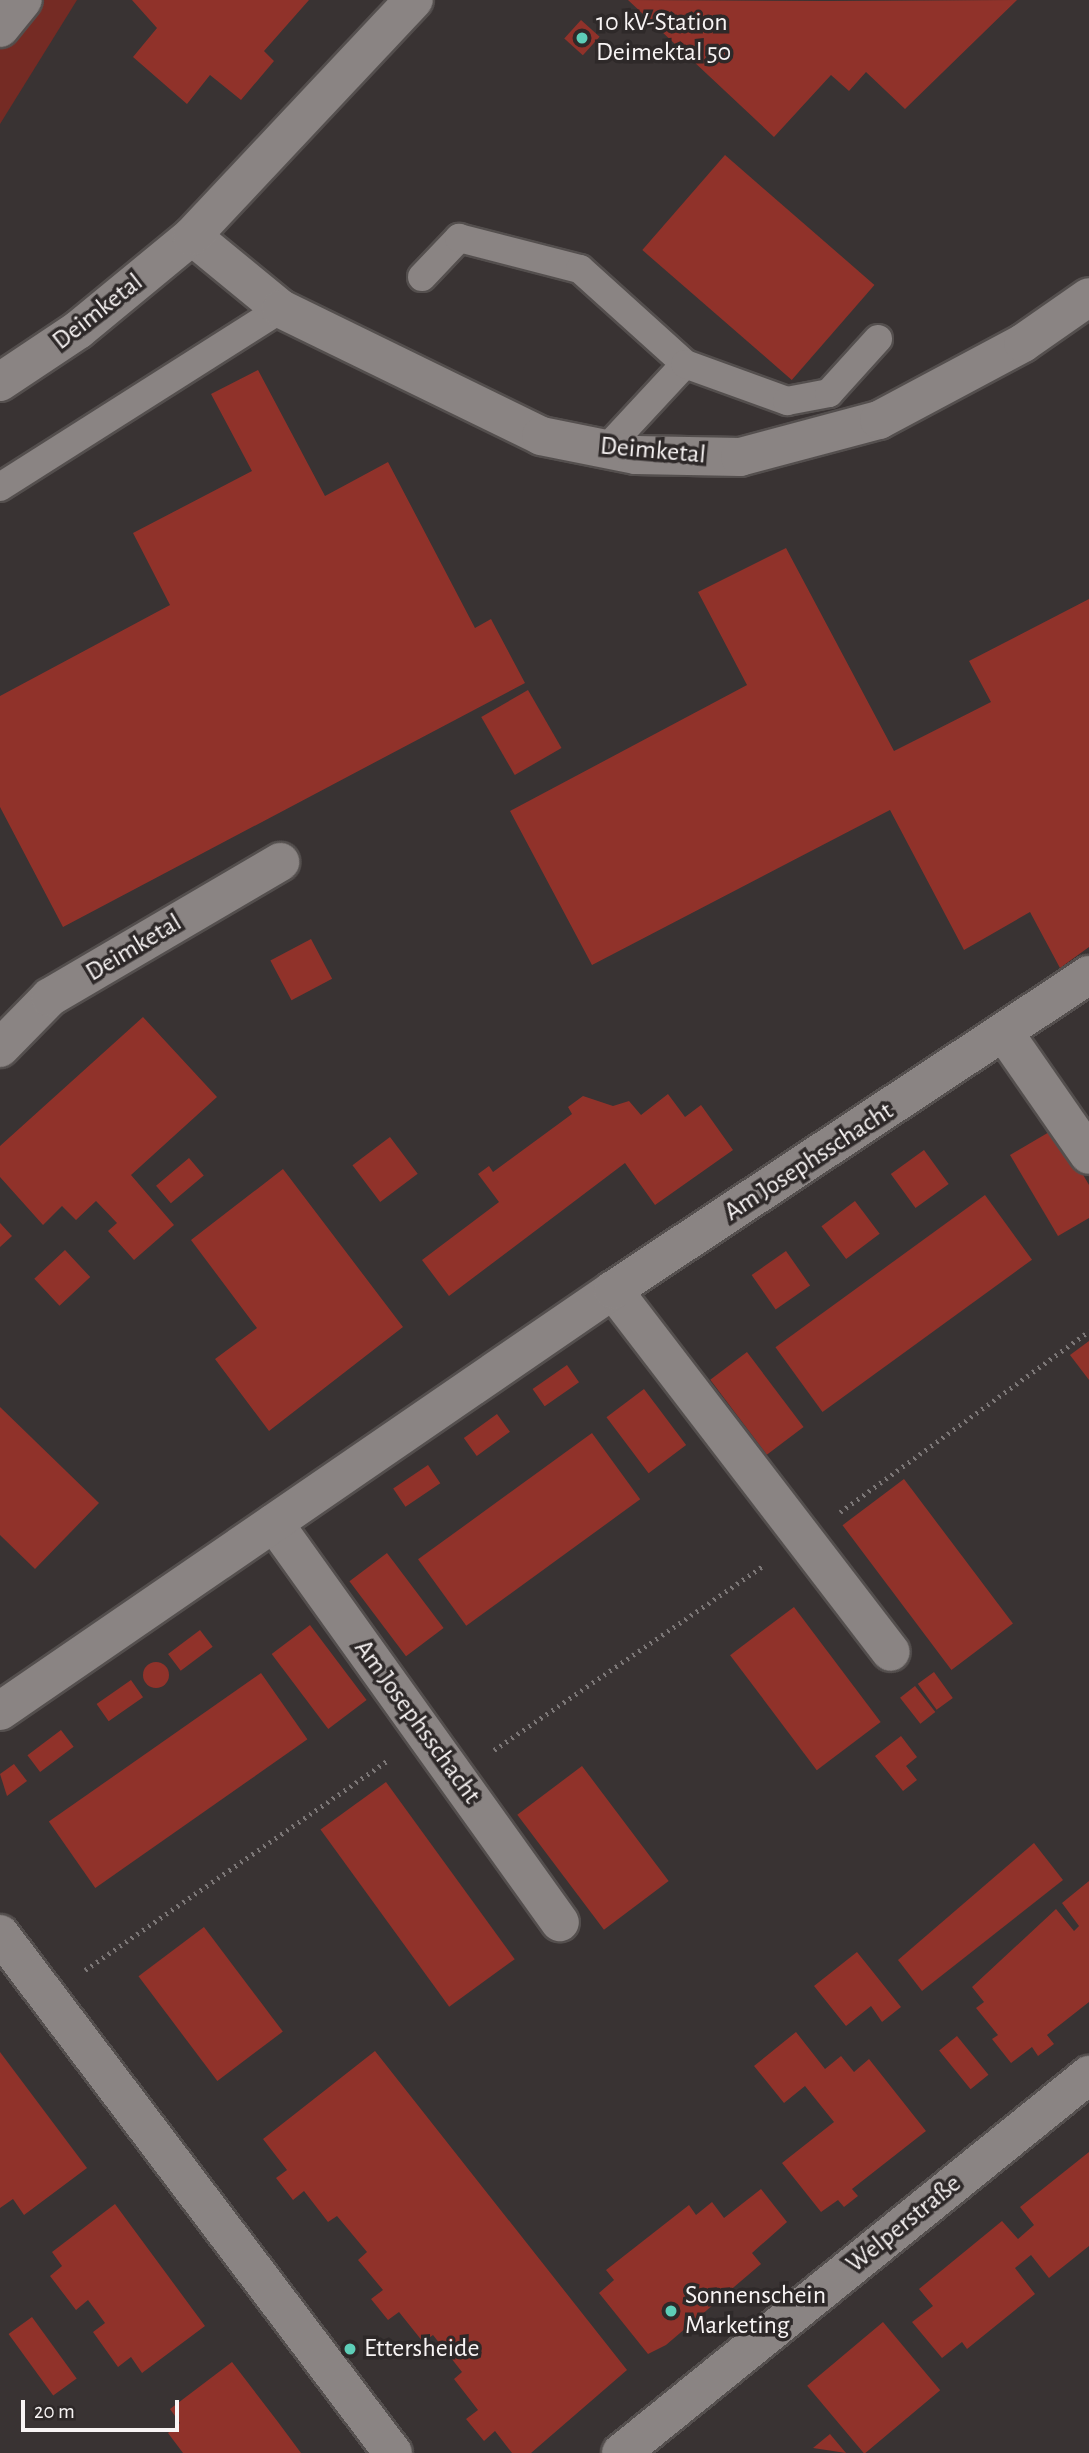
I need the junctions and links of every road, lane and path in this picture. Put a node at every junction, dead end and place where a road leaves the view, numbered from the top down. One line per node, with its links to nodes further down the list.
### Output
1 (23, 0): 3 (street)
2 (414, 0): 4 (street, Deimketal)
3 (0, 28)
4 (192, 236): 7 (street, Deimketal); 10 (street, Deimketal)
5 (422, 277): 9 (lane)
6 (1089, 297): 11 (street, Deimketal)
7 (281, 309): 11 (street, Deimketal); 12 (lane)
8 (878, 339): 9 (lane)
9 (685, 364): 11 (lane)
10 (0, 382)
11 (606, 449)
12 (0, 487)
13 (280, 862): 16 (street, Deimketal)
14 (1089, 975): 15 (street, Am Josephsschacht)
15 (1005, 1034): 17 (street); 18 (street, Am Josephsschacht)
16 (0, 1048)
17 (1089, 1154)
18 (613, 1290): 19 (street, Am Josephsschacht); 20 (street)
19 (274, 1523): 21 (street, Am Josephsschacht); 22 (street, Am Josephsschacht)
20 (891, 1652)
21 (0, 1711)
22 (426, 1734): 23 (street, Am Josephsschacht); 25 (path)
23 (561, 1922)
24 (0, 1934): 25 (street)
25 (46, 1996): 27 (street)
26 (1089, 2075): 28 (street, Welperstraße)
27 (393, 2453)
28 (621, 2453)

